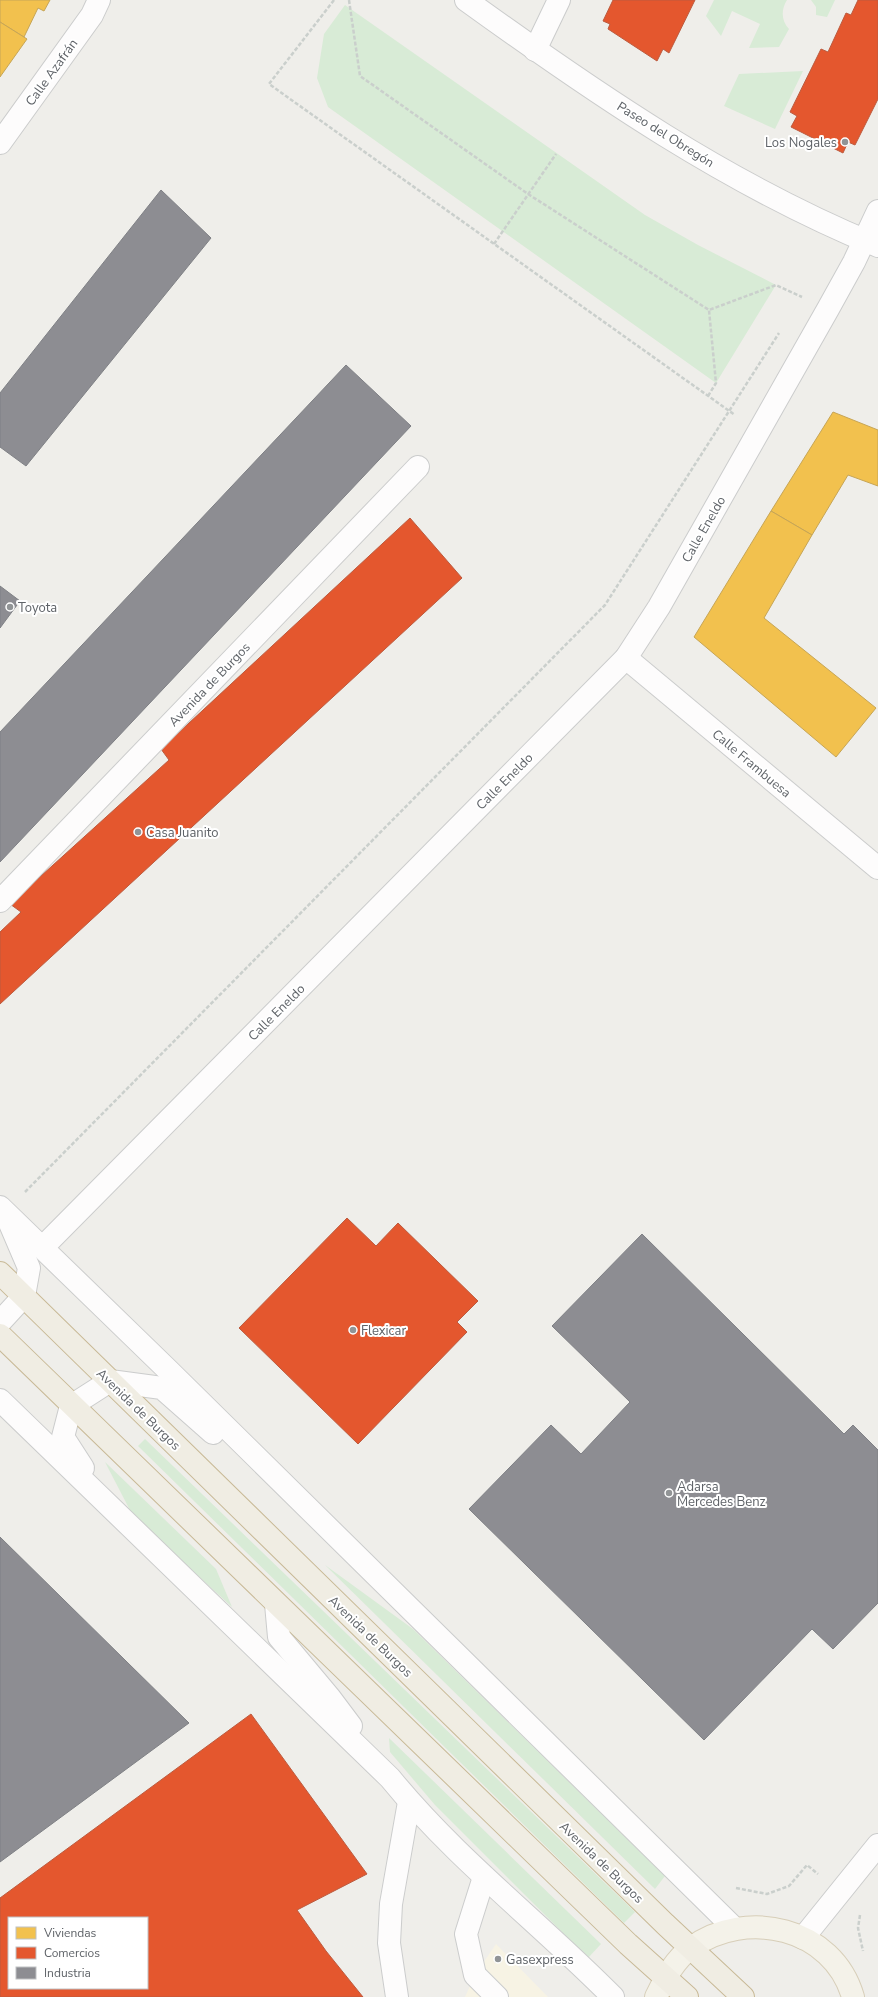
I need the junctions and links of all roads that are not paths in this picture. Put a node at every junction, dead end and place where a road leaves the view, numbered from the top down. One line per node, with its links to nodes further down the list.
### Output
1 (99, 0): 5 (street, Calle Azafrán)
2 (466, 0): 4 (street, Paseo del Obregón)
3 (559, 0): 4 (street)
4 (535, 50): 7 (street, Paseo del Obregón)
5 (0, 143)
6 (878, 210): 7 (street, Calle Eneldo)
7 (871, 243): 9 (street, Calle Eneldo)
8 (418, 467): 11 (street, Avenida de Burgos)
9 (626, 658): 10 (street, Calle Frambuesa); 13 (street, Calle Eneldo)
10 (878, 868)
11 (0, 901)
12 (3, 1209): 13 (street); 15 (street)
13 (43, 1247): 22 (street)
14 (0, 1273): 15 (highway, Avenida de Burgos)
15 (24, 1296): 16 (street); 18 (highway, Avenida de Burgos)
16 (0, 1322)
17 (0, 1335): 20 (highway)
18 (110, 1381): 20 (street); 22 (street); 30 (highway, Avenida de Burgos)
19 (0, 1400): 21 (street)
20 (71, 1406): 21 (street); 23 (highway)
21 (105, 1502): 24 (street)
22 (352, 1552): 28 (street)
23 (276, 1604): 24 (street); 31 (highway)
24 (390, 1778): 25 (street)
25 (409, 1802): 27 (street); 32 (street)
26 (878, 1845): 29 (street)
27 (484, 1877): 33 (street); 34 (street)
28 (734, 1928): 29 (main road); 30 (main road)
29 (803, 1938): 38 (main road)
30 (691, 1948): 31 (main road); 37 (highway, Avenida de Burgos)
31 (666, 1976): 35 (main road); 36 (highway)
32 (397, 1997)
33 (497, 1997)
34 (613, 1997)
35 (656, 1997)
36 (687, 1997)
37 (743, 1997)
38 (853, 1997)

